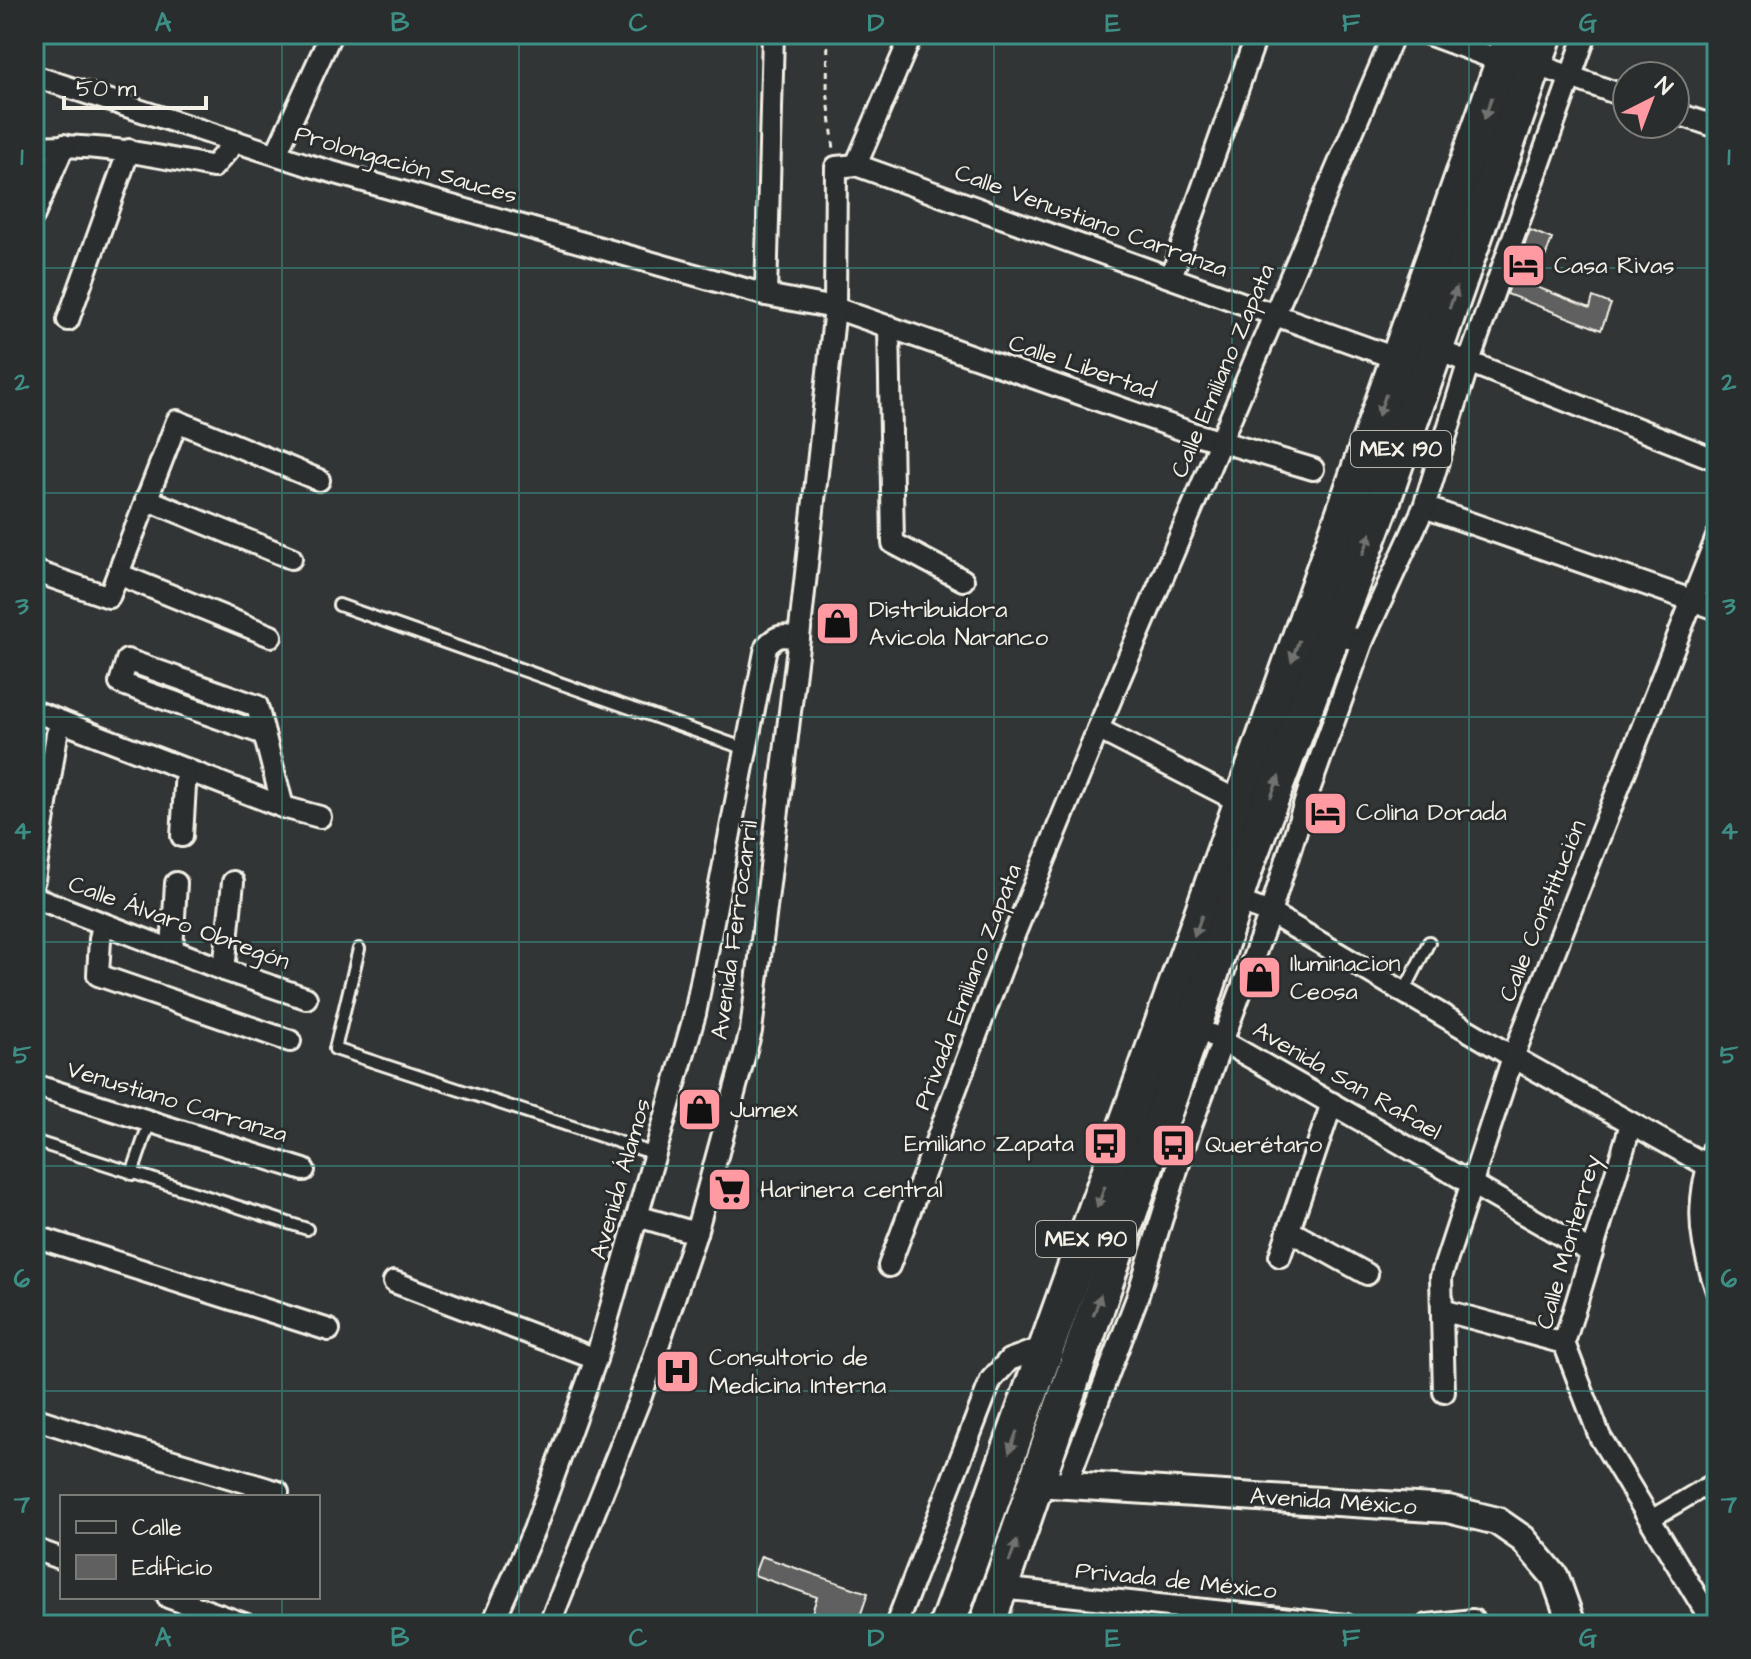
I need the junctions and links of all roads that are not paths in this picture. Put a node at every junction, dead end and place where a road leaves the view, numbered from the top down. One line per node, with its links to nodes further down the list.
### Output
1 (331, 34): 18 (street)
2 (773, 34): 22 (street)
3 (912, 34): 19 (street)
4 (1257, 34): 21 (street)
5 (1394, 34): 24 (street, Calle Emiliano Zapata)
6 (1428, 34): 8 (street)
7 (1586, 34): 10 (street)
8 (1524, 48): 10 (street); 27 (highway, MEX 190, one-way to 8); 28 (highway, MEX 190, one-way to 28)
9 (34, 76): 14 (street, Prolongación Sauces)
10 (1572, 78): 11 (street); 29 (street)
11 (1611, 91)
12 (1691, 118): 13 (street)
13 (1717, 127)
14 (236, 141): 17 (street); 18 (street, Prolongación Sauces)
15 (64, 145): 16 (street); 17 (street); 20 (street)
16 (34, 147)
17 (129, 150): 25 (street)
18 (276, 154): 22 (street, Prolongación Sauces)
19 (846, 166): 21 (street, Calle Venustiano Carranza); 23 (street, Avenida Ferrocarril)
20 (34, 215)
21 (1171, 277): 24 (street, Calle Venustiano Carranza)
22 (766, 295): 23 (street, Prolongación Sauces)
23 (835, 308): 26 (street, Calle Libertad); 45 (street, Avenida Ferrocarril)
24 (1276, 315): 28 (street, Calle Venustiano Carranza); 30 (street, Calle Emiliano Zapata)
25 (68, 320)
26 (889, 326): 30 (street, Calle Libertad); 40 (street)
27 (1435, 349): 29 (street); 46 (highway, MEX 190, one-way to 27)
28 (1398, 359): 53 (highway, MEX 190, one-way to 53)
29 (1468, 364): 31 (street); 35 (street)
30 (1221, 442): 32 (street, Calle Libertad); 49 (street, Calle Emiliano Zapata)
31 (1717, 460)
32 (1313, 469)
33 (319, 480): 34 (street)
34 (146, 499): 37 (street); 39 (street)
35 (1424, 507): 41 (street); 46 (street)
36 (1717, 537): 41 (street, Calle Constitución)
37 (291, 558)
38 (34, 571): 39 (street)
39 (118, 574): 44 (street)
40 (963, 580)
41 (1694, 601): 43 (street); 72 (street, Calle Constitución)
42 (339, 605): 51 (lane)
43 (1717, 609)
44 (271, 636)
45 (799, 638): 51 (street, Avenida Álamos); 87 (street, Avenida Ferrocarril)
46 (1348, 638): 61 (highway, MEX 190, one-way to 46); 62 (street)
47 (34, 711): 48 (street)
48 (62, 722): 52 (street); 57 (street)
49 (1098, 729): 53 (street); 91 (street, Privada Emiliano Zapata)
50 (264, 734): 50 (street); 54 (street)
51 (748, 740): 79 (street, Avenida Álamos)
52 (186, 769): 54 (street); 56 (street)
53 (1242, 803): 98 (highway, MEX 190, one-way to 98)
54 (283, 807): 55 (street)
55 (320, 817)
56 (182, 836)
57 (34, 880)
58 (233, 882): 67 (street)
59 (176, 883): 66 (street)
60 (34, 897): 63 (street, Calle Álvaro Obregón)
61 (1234, 900): 62 (street); 70 (highway, MEX 190)
62 (1270, 913): 68 (street); 70 (street)
63 (103, 925): 66 (street, Calle Álvaro Obregón); 71 (street)
64 (1429, 942): 68 (lane)
65 (359, 949): 79 (lane)
66 (172, 950): 67 (street, Calle Álvaro Obregón)
67 (224, 970): 69 (street, Calle Álvaro Obregón)
68 (1404, 992): 72 (street)
69 (306, 998)
70 (1208, 1033): 74 (street, Avenida San Rafael); 103 (highway, MEX 190)
71 (290, 1041)
72 (1513, 1057): 76 (street); 83 (street, Calle Constitución)
73 (34, 1085): 75 (street, Venustiano Carranza)
74 (1332, 1103): 83 (street, Avenida San Rafael); 86 (street)
75 (150, 1121): 81 (street, Venustiano Carranza); 82 (lane)
76 (1631, 1124): 80 (street); 89 (street, Calle Monterrey)
77 (1717, 1138): 80 (street)
78 (34, 1141): 82 (lane)
79 (655, 1154): 84 (street, Avenida Álamos)
80 (1712, 1168): 94 (street)
81 (304, 1170)
82 (132, 1174): 85 (lane)
83 (1473, 1183): 89 (street, Avenida San Rafael); 95 (street, Calle Constitución)
84 (637, 1216): 87 (street); 99 (street, Avenida Álamos)
85 (307, 1229)
86 (1288, 1230): 90 (street); 92 (street)
87 (696, 1233): 113 (street, Avenida Ferrocarril)
88 (34, 1236): 96 (street)
89 (1592, 1253): 97 (street, Calle Monterrey)
90 (1280, 1256)
91 (889, 1266)
92 (1367, 1274)
93 (394, 1282): 99 (street)
94 (1717, 1291)
95 (1442, 1310): 97 (street); 100 (street, Calle Constitución)
96 (329, 1330)
97 (1564, 1343): 105 (street, Calle Monterrey)
98 (1047, 1346): 114 (street); 115 (highway, MEX 190, one-way to 115)
99 (596, 1359): 112 (street, Avenida Álamos)
100 (1444, 1392)
101 (34, 1418): 104 (street)
102 (1717, 1480): 105 (street)
103 (1051, 1484): 108 (highway, MEX 190, one-way to 103); 119 (street, Avenida México)
104 (278, 1492)
105 (1651, 1519): 120 (street, Calle Monterrey)
106 (34, 1549): 107 (street)
107 (60, 1558)
108 (1000, 1588): 116 (highway, MEX 190); 117 (street, Privada de México)
109 (174, 1599): 111 (street)
110 (1473, 1620): 118 (street)
111 (247, 1625)
112 (492, 1625)
113 (549, 1625)
114 (896, 1625)
115 (947, 1625)
116 (987, 1625)
117 (1346, 1625)
118 (1428, 1625)
119 (1569, 1625)
120 (1714, 1625)

